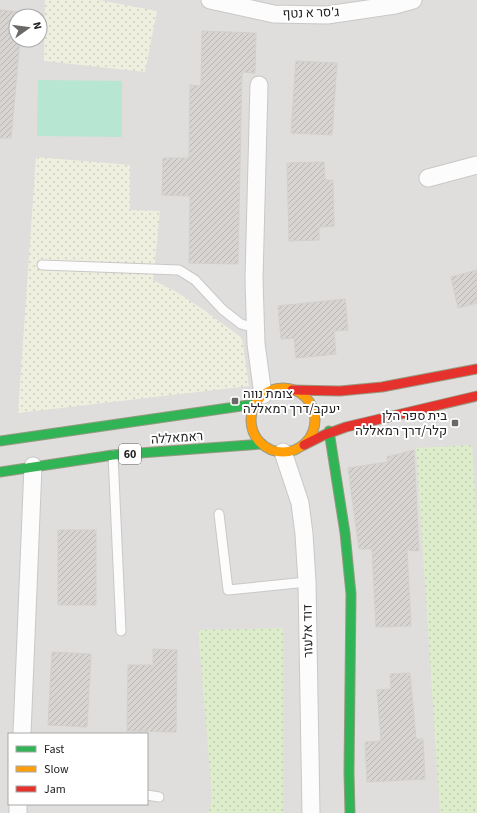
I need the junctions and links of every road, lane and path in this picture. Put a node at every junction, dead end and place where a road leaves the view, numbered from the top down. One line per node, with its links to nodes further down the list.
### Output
1 (210, 0): 2 (street, ג'סר א נטף)
2 (413, 0)
3 (259, 85): 7 (street)
4 (477, 165): 5 (street)
5 (428, 178)
6 (42, 265): 7 (lane)
7 (255, 328): 11 (street)
8 (477, 369): 9 (main road)
9 (292, 390): 11 (main road); 15 (main road)
10 (477, 396): 12 (main road)
11 (259, 400): 13 (main road, ראמאללה); 14 (main road)
12 (329, 431): 15 (main road); 27 (main road)
13 (0, 441)
14 (262, 444): 16 (main road, 60); 17 (main road, ראמאללה / 60)
15 (304, 445): 16 (main road)
16 (283, 452): 21 (street, דוד אלעזר)
17 (113, 455): 18 (main road, ראמאללה / 60); 22 (lane)
18 (34, 466): 19 (main road, ראמאללה / 60); 23 (street)
19 (0, 472)
20 (219, 514): 21 (lane)
21 (307, 582): 26 (street, דוד אלעזר)
22 (121, 631)
23 (22, 733)
24 (148, 795): 25 (lane)
25 (159, 797)
26 (311, 813)
27 (350, 813)

